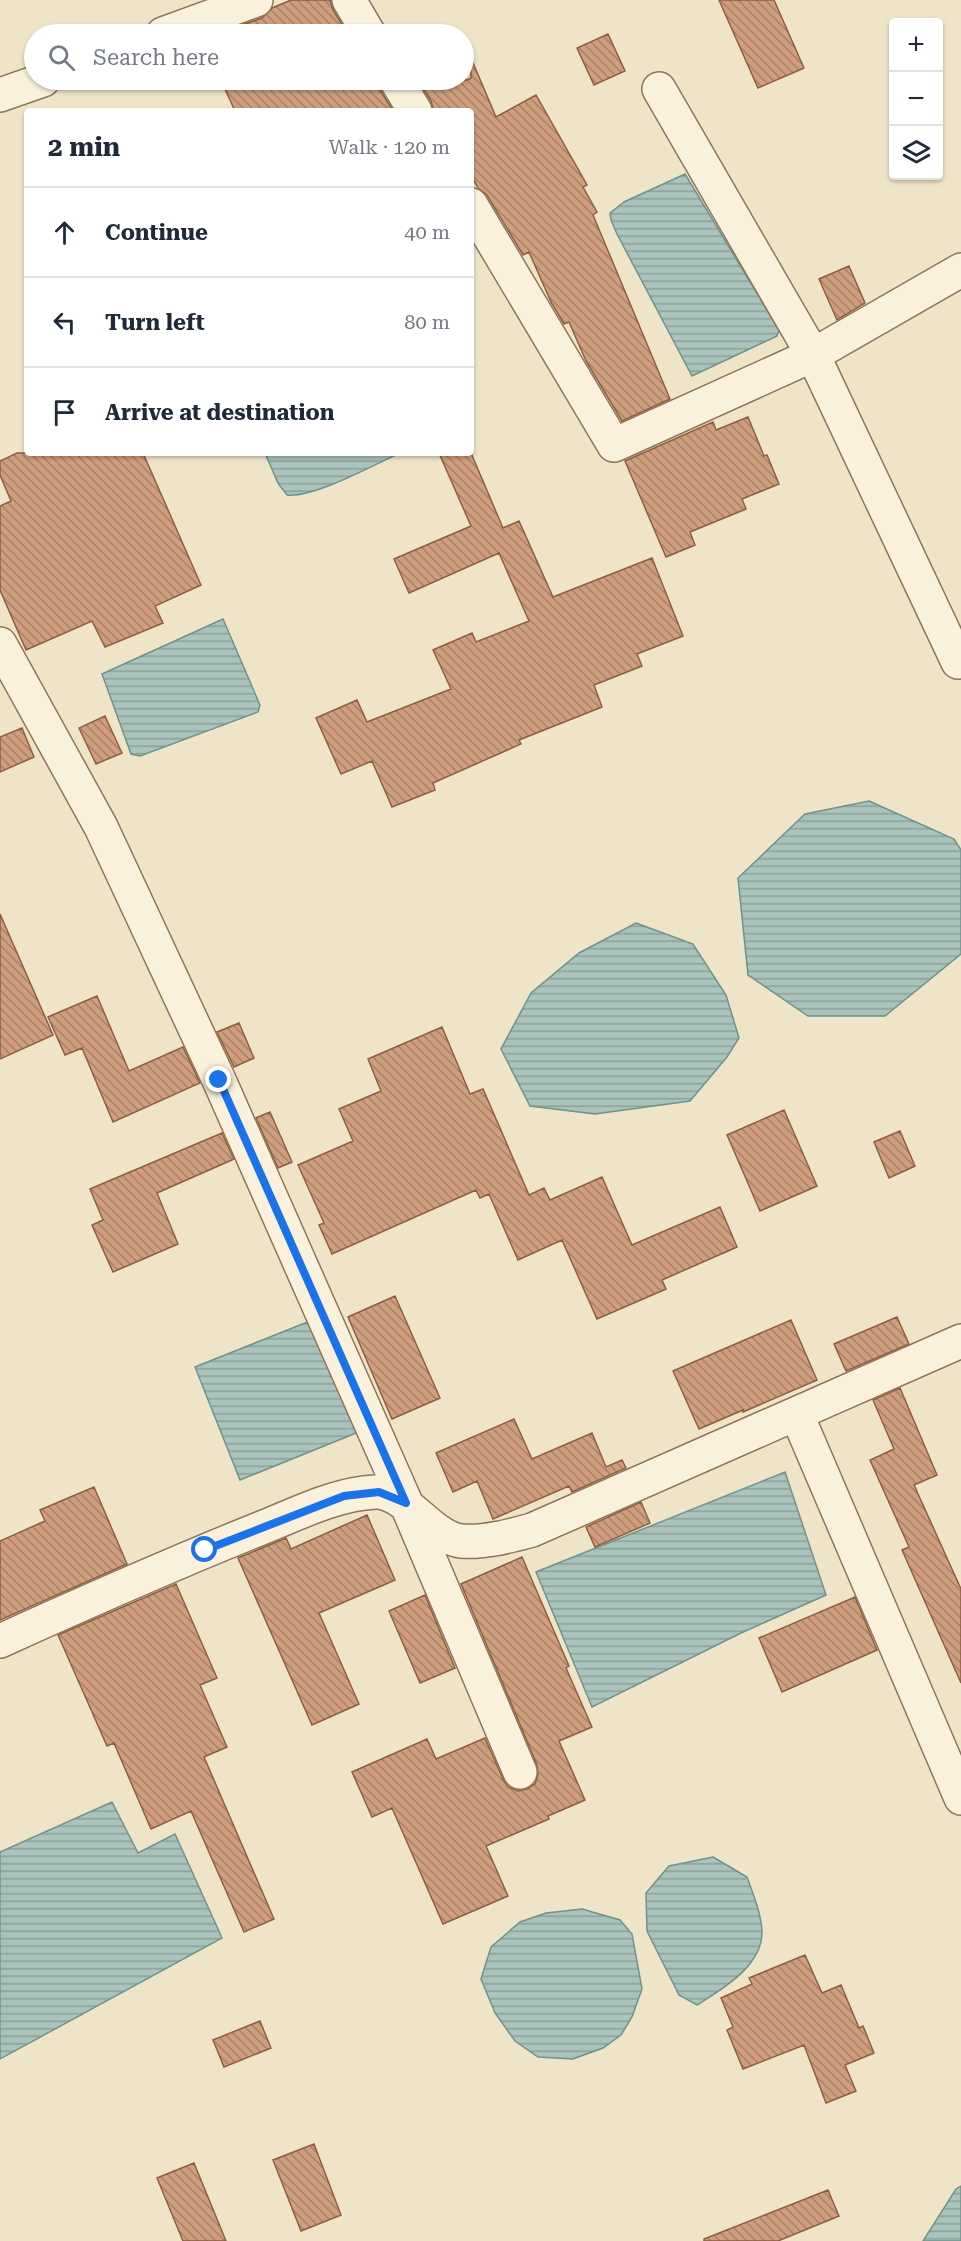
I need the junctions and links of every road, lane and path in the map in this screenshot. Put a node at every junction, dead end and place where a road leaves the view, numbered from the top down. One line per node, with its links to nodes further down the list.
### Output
1 (255, 0): 3 (street)
2 (349, 0): 4 (street)
3 (190, 24)
4 (363, 24)
5 (24, 87): 8 (street)
6 (659, 89): 12 (street)
7 (402, 90): 9 (street)
8 (0, 95)
9 (413, 108)
10 (474, 210): 12 (street)
11 (961, 270): 12 (street)
12 (813, 355): 14 (street)
13 (0, 644): 17 (street)
14 (958, 662)
15 (961, 1341): 16 (street)
16 (796, 1415): 17 (street); 20 (street)
17 (406, 1503): 18 (street); 19 (street)
18 (0, 1641)
19 (520, 1772)
20 (961, 1798)

